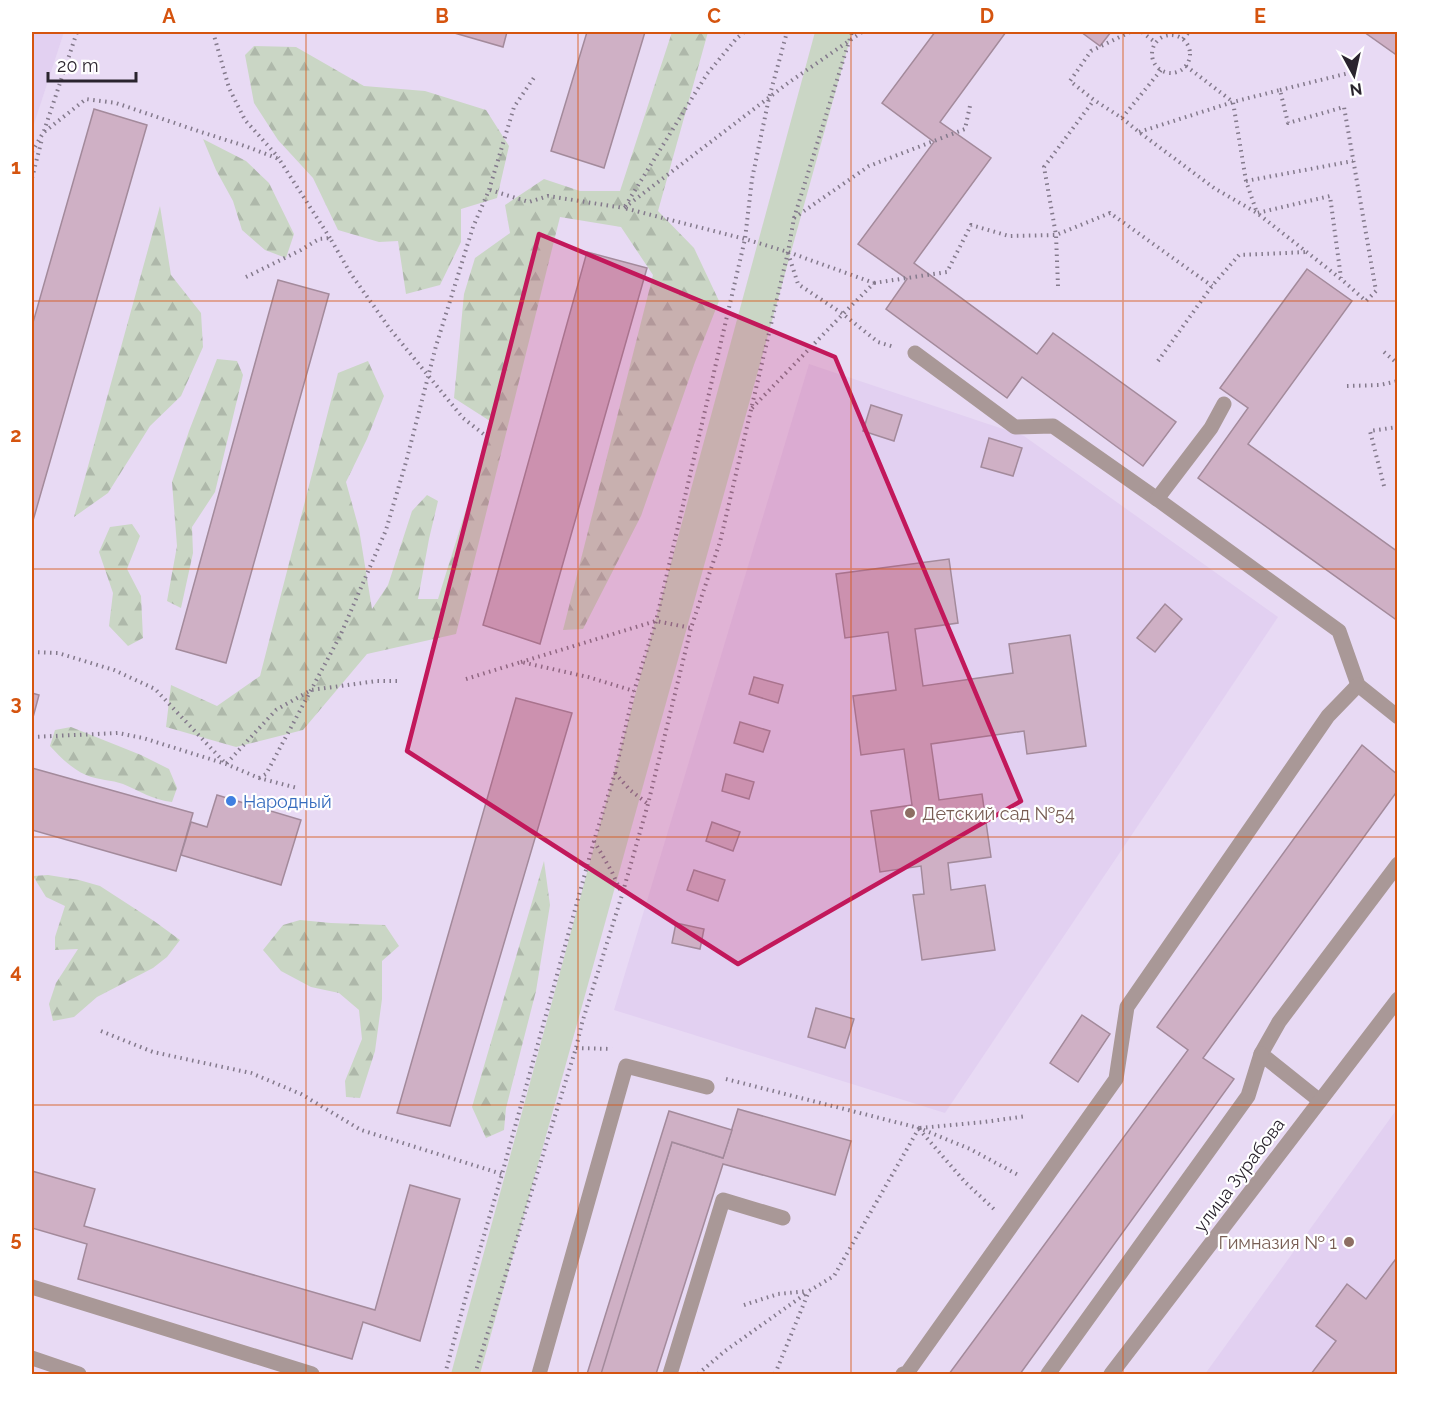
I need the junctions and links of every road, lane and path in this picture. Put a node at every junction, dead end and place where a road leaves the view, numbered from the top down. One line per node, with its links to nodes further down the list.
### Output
1 (77, 32): 24 (path)
2 (213, 32): 26 (path)
3 (744, 32): 31 (path)
4 (787, 32): 18 (path)
5 (852, 32): 11 (path)
6 (862, 32): 11 (path)
7 (1130, 32): 19 (path)
8 (1142, 32): 12 (path)
9 (1189, 32): 10 (path)
10 (1183, 39): 12 (path); 13 (path)
11 (848, 41): 18 (path); 33 (path)
12 (1156, 43): 14 (path)
13 (1186, 66): 14 (path); 20 (path)
14 (1161, 70): 22 (path)
15 (1353, 72): 17 (path)
16 (535, 76): 30 (path)
17 (1280, 90): 20 (path); 27 (path)
18 (769, 99): 31 (path); 36 (path)
19 (1094, 100): 22 (path); 34 (path)
20 (1233, 102): 23 (path); 29 (path)
21 (970, 106): 33 (path)
22 (1122, 118): 23 (path)
23 (1138, 132): 32 (path)
24 (43, 133): 25 (path); 26 (path); 28 (path)
25 (32, 152)
26 (279, 159): 35 (path)
27 (1353, 160): 29 (path); 40 (path)
28 (32, 178)
29 (1246, 181): 32 (path)
30 (489, 190): 31 (path); 49 (path)
31 (624, 208): 36 (path)
32 (1257, 213): 38 (path); 40 (path)
33 (794, 218): 37 (path)
34 (1056, 234): 41 (path); 42 (path); 43 (path)
35 (330, 238): 39 (path); 49 (path)
36 (745, 239): 37 (path); 58 (path)
37 (788, 252): 41 (path); 44 (path); 53 (path)
38 (1307, 252): 40 (path); 43 (path)
39 (246, 277)
40 (1341, 279)
41 (874, 283): 44 (path)
42 (1058, 286)
43 (1212, 286): 47 (path)
44 (843, 314): 46 (path); 53 (path)
45 (1383, 352): 48 (path)
46 (915, 353): 57 (street)
47 (1158, 361)
48 (1398, 364)
49 (428, 376): 55 (path); 65 (path)
50 (1398, 381): 51 (path)
51 (1347, 386)
52 (1224, 404): 57 (street)
53 (750, 410): 59 (path)
54 (1398, 427): 56 (path)
55 (486, 436)
56 (1384, 486)
57 (1157, 499): 64 (street)
58 (656, 621): 59 (path); 61 (path); 66 (path)
59 (692, 628): 73 (path)
60 (32, 652): 69 (path)
61 (521, 662): 62 (path); 66 (path)
62 (466, 679)
63 (398, 681): 65 (path)
64 (1358, 685): 67 (street); 103 (street)
65 (311, 690): 69 (path); 71 (path)
66 (634, 691): 70 (path)
67 (1398, 717)
68 (32, 737): 69 (path)
69 (226, 764): 71 (path)
70 (615, 773): 73 (path); 74 (path)
71 (259, 778): 72 (path)
72 (297, 788)
73 (648, 804): 76 (path)
74 (594, 841): 76 (path); 87 (path)
75 (1398, 864): 81 (street)
76 (622, 895): 79 (path)
77 (1398, 999): 84 (street, улица Зурабова)
78 (101, 1031): 87 (path)
79 (576, 1048): 80 (path); 98 (path)
80 (621, 1052)
81 (1261, 1054): 84 (street); 104 (street)
82 (721, 1077): 86 (path)
83 (707, 1087): 99 (street)
84 (1320, 1101): 105 (street, улица Зурабова)
85 (1027, 1116): 86 (path)
86 (919, 1128): 88 (path); 89 (path); 92 (path)
87 (502, 1174): 97 (path)
88 (1028, 1181)
89 (999, 1214)
90 (783, 1218): 100 (street)
91 (32, 1287): 96 (street)
92 (809, 1291): 93 (path); 101 (path); 102 (path)
93 (744, 1305)
94 (32, 1358): 95 (street)
95 (79, 1374)
96 (312, 1374)
97 (445, 1374)
98 (475, 1374)
99 (539, 1374)
100 (670, 1374)
101 (698, 1374)
102 (775, 1374)
103 (903, 1374)
104 (1048, 1374)
105 (1111, 1374)

